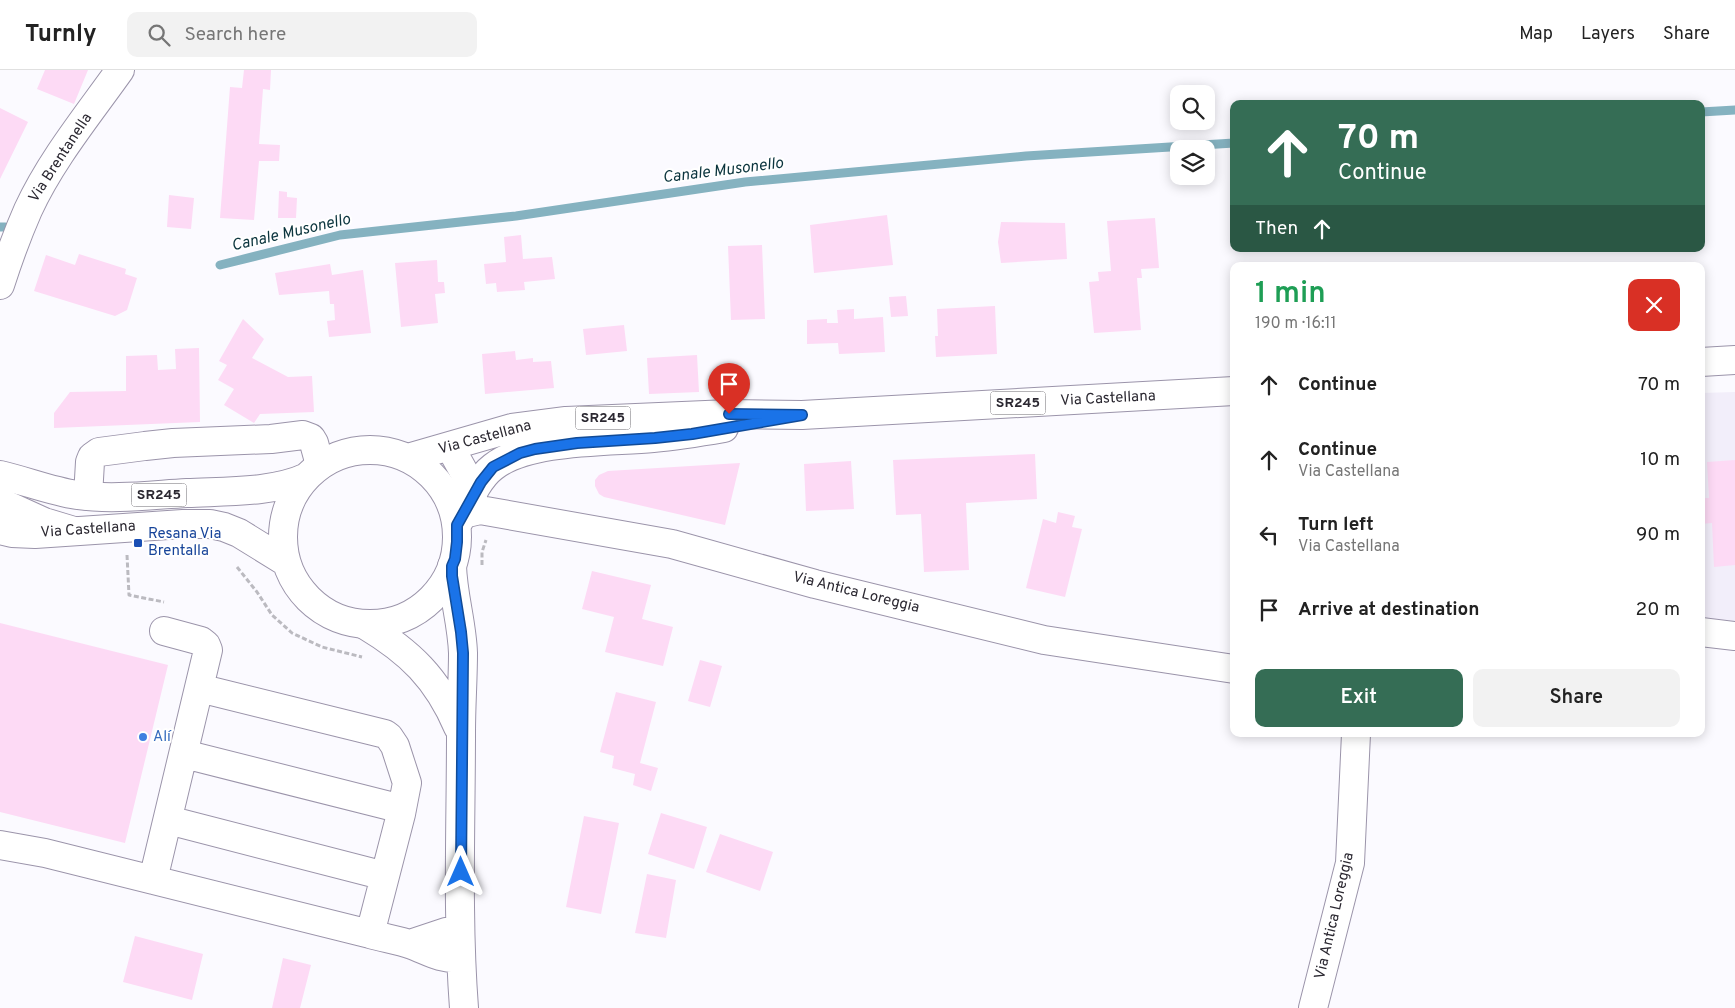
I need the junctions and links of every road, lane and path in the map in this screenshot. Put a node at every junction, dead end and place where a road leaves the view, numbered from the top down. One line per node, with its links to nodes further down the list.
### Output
1 (120, 70): 2 (main road, Via Brentanella)
2 (6, 249): 3 (main road, Via Brentanella)
3 (0, 285)
4 (1735, 360): 5 (main road)
5 (1705, 362)
6 (1230, 391): 7 (main road, Via Castellana / SR245)
7 (802, 415): 8 (main road, Via Castellana / SR245); 14 (main road, Via Castellana / SR245)
8 (450, 447): 9 (main road, Via Castellana / SR245); 14 (main road)
9 (408, 458): 10 (main road, SR245); 14 (main road, SR245)
10 (313, 471): 12 (main road, Via Castellana / SR245); 12 (main road); 19 (main road, SR245)
11 (4, 474): 12 (main road, Via Castellana / SR245)
12 (88, 496)
13 (0, 502): 17 (main road)
14 (468, 511): 15 (main road, Via Antica Loreggia); 21 (main road, SR245)
15 (510, 515): 22 (path); 28 (main road, Via Antica Loreggia)
16 (0, 530): 17 (main road, Via Castellana / SR245)
17 (74, 531): 19 (main road, Via Castellana / SR245)
18 (127, 552): 24 (path)
19 (286, 562): 23 (main road, SR245)
20 (236, 565): 27 (path)
21 (452, 566): 23 (main road, SR245); 30 (main road)
22 (482, 568)
23 (365, 625): 30 (main road)
24 (165, 632): 29 (main road)
25 (1705, 632): 26 (main road)
26 (1735, 636)
27 (363, 658)
28 (1230, 668)
29 (199, 688): 32 (main road); 33 (main road)
30 (461, 733): 38 (main road)
31 (1356, 737): 43 (main road, Via Antica Loreggia)
32 (184, 754): 33 (main road); 34 (main road)
33 (402, 809): 36 (main road)
34 (168, 820): 36 (main road); 37 (main road)
35 (0, 845): 37 (main road)
36 (385, 876): 39 (main road)
37 (153, 880): 39 (main road)
38 (460, 931): 40 (main road); 41 (main road)
39 (370, 934): 40 (main road)
40 (410, 944): 41 (main road)
41 (460, 958): 42 (main road)
42 (464, 1008)
43 (1313, 1008)

